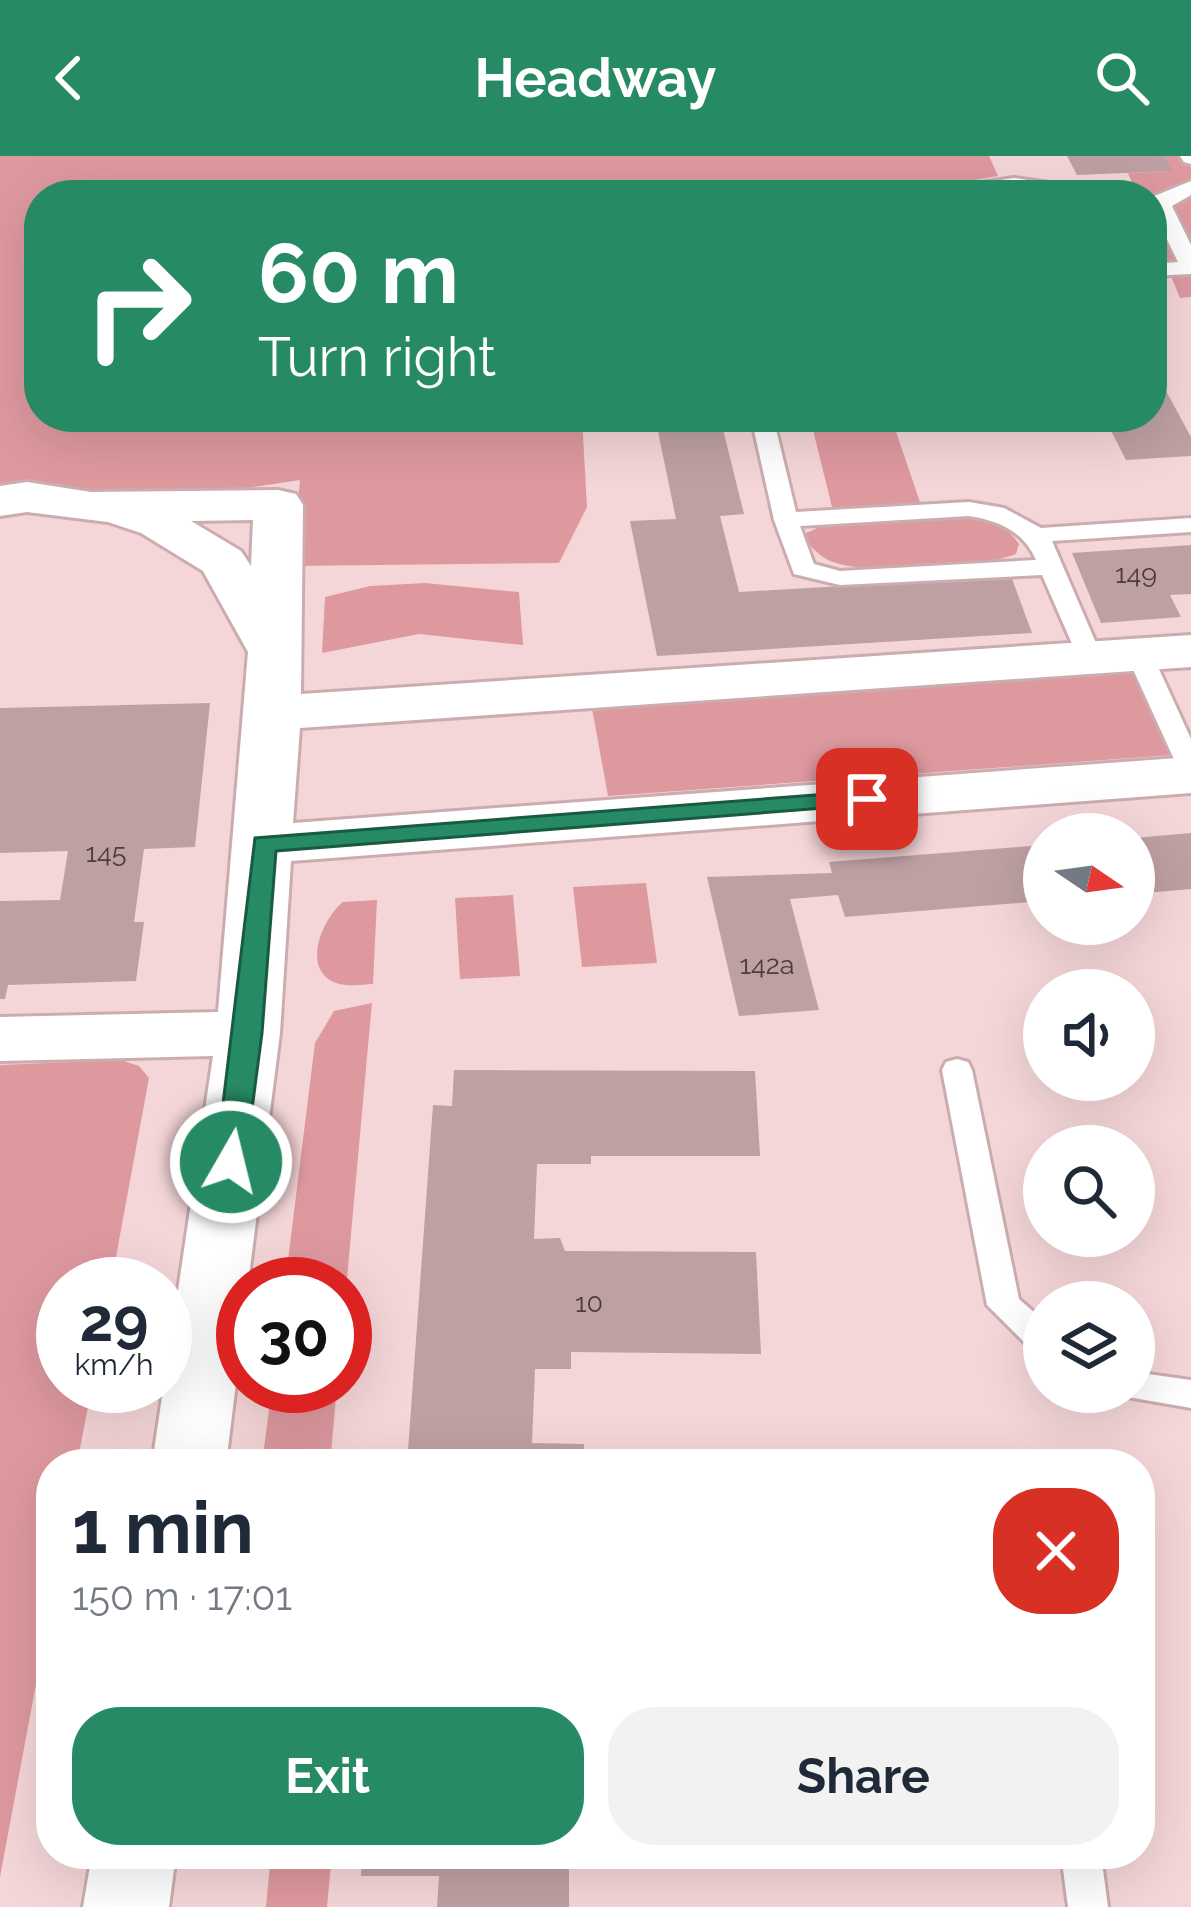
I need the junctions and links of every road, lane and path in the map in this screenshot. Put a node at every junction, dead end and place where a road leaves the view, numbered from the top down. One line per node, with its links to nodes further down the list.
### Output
1 (1010, 160): 2 (lane)
2 (1013, 180)
3 (1167, 224): 4 (lane)
4 (1191, 267)
5 (765, 432): 8 (lane)
6 (0, 501): 7 (street)
7 (91, 507): 12 (street); 12 (street)
8 (786, 520): 10 (lane); 11 (lane)
9 (1191, 525): 10 (lane)
10 (1037, 535): 11 (lane)
11 (1051, 567): 13 (lane)
12 (275, 653): 14 (street)
13 (1140, 654): 14 (street); 15 (lane)
14 (273, 713): 16 (street)
15 (1191, 771): 16 (street)
16 (264, 844): 17 (street)
17 (248, 1033): 18 (street); 23 (street)
18 (0, 1039)
19 (957, 1070): 20 (lane)
20 (1023, 1322)
21 (1155, 1389): 22 (lane)
22 (1191, 1394)
23 (191, 1449)
24 (132, 1869): 26 (street)
25 (1083, 1869): 27 (lane)
26 (126, 1907)
27 (1088, 1907)

